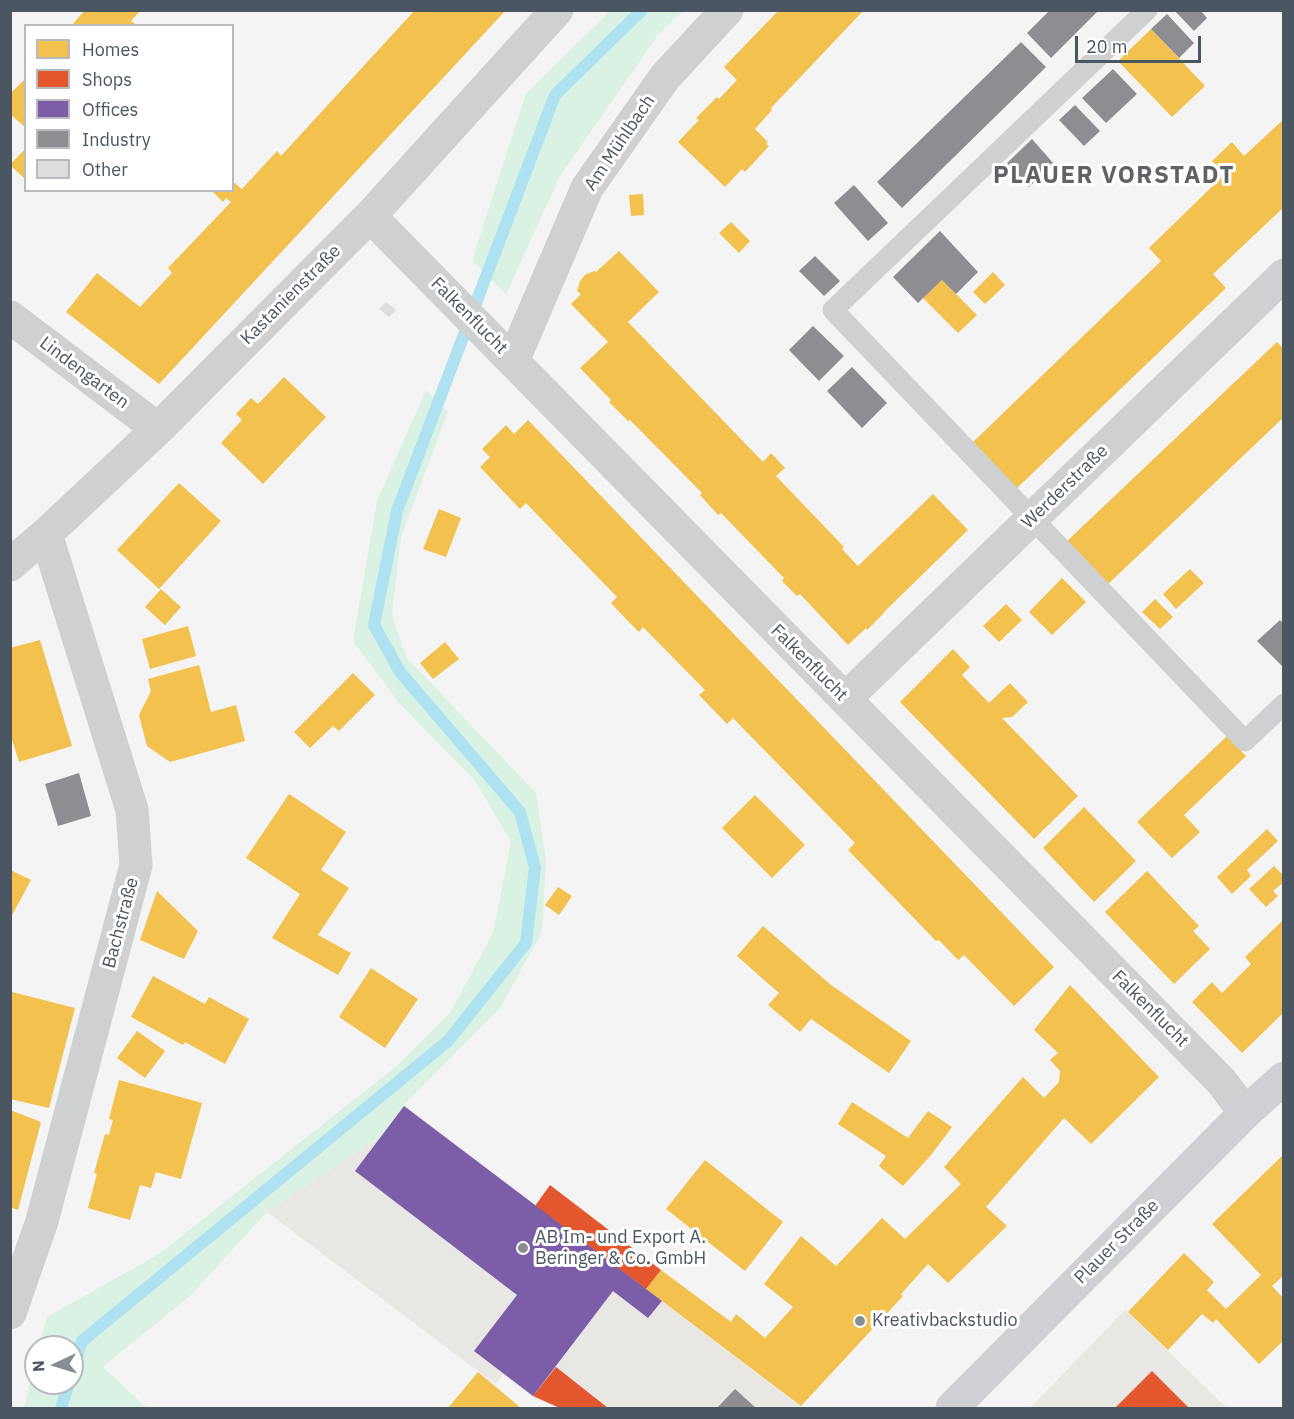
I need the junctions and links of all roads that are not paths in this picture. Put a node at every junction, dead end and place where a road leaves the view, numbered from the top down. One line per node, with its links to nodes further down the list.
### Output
1 (558, 10): 4 (street, Kastanienstraße)
2 (727, 10): 7 (street, Am Mühlbach)
3 (1147, 10): 9 (lane)
4 (370, 216): 7 (street, Falkenflucht); 8 (street, Kastanienstraße)
5 (1284, 275): 9 (street, Werderstraße)
6 (10, 317): 8 (street, Lindengarten)
7 (503, 351): 12 (street, Falkenflucht)
8 (158, 429): 10 (street, Kastanienstraße)
9 (1032, 519): 12 (street, Werderstraße); 13 (lane)
10 (46, 534): 11 (street, Kastanienstraße); 16 (street, Bachstraße)
11 (10, 565)
12 (845, 699): 15 (street, Falkenflucht)
13 (1284, 704)
14 (1284, 1078): 15 (main road, Plauer Straße)
15 (1245, 1113): 17 (main road, Plauer Straße)
16 (10, 1313)
17 (952, 1408)

